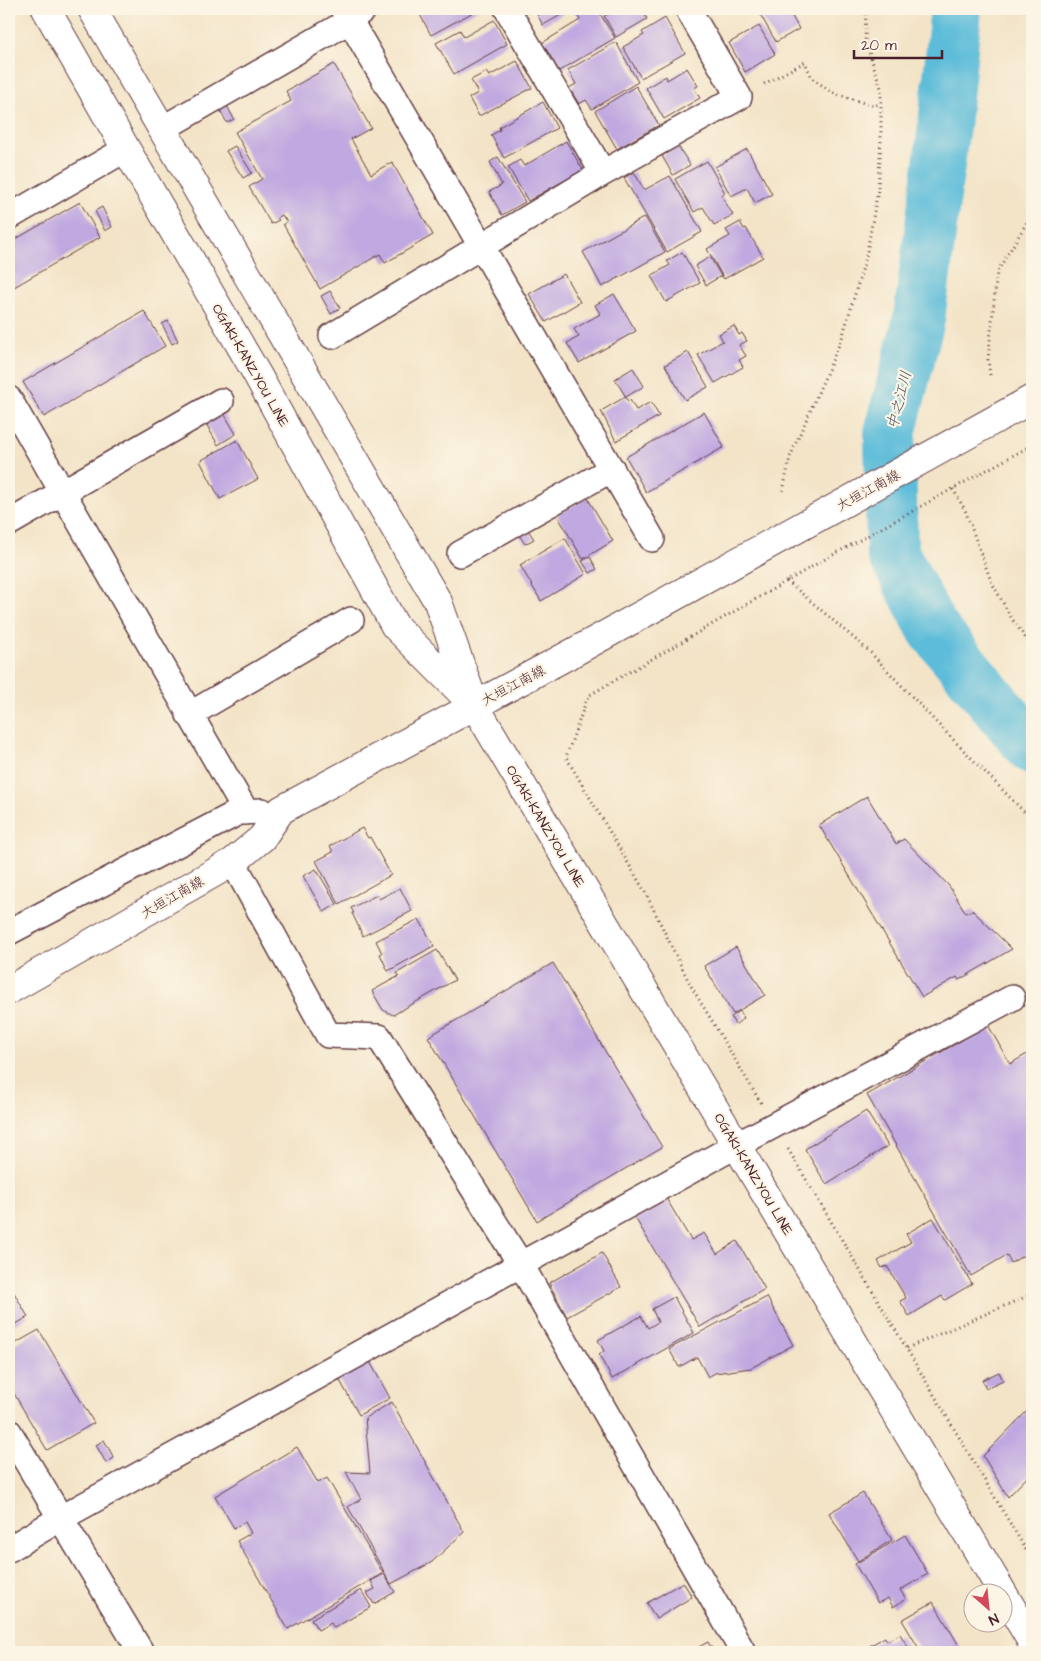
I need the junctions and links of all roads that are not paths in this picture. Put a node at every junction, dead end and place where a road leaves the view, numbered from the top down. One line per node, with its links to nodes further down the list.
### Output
1 (46, 9): 7 (main road, OGAKI-KANZYOU LINE)
2 (92, 9): 6 (main road, OGAKI-KANZYOU LINE)
3 (507, 9): 8 (street)
4 (688, 9): 8 (street)
5 (352, 13): 6 (street); 10 (street)
6 (162, 129): 21 (main road, OGAKI-KANZYOU LINE)
7 (126, 150): 9 (street); 21 (main road, OGAKI-KANZYOU LINE)
8 (603, 173): 10 (street)
9 (9, 217)
10 (482, 246): 11 (street); 15 (street)
11 (332, 336)
12 (9, 399): 16 (street)
13 (1032, 399): 21 (main road, 大垣江南線)
14 (221, 401): 16 (street)
15 (612, 469): 18 (street); 19 (street)
16 (62, 492): 17 (street); 22 (street)
17 (9, 523)
18 (652, 539)
19 (460, 554)
20 (351, 620): 22 (street)
21 (475, 706): 23 (main road, 大垣江南線); 29 (main road, OGAKI-KANZYOU LINE)
22 (189, 715): 24 (street)
23 (281, 810): 24 (street); 25 (main road, 大垣江南線)
24 (246, 812): 26 (street)
25 (233, 862): 27 (main road, 大垣江南線); 30 (street)
26 (9, 932)
27 (9, 990)
28 (1012, 998): 29 (street)
29 (736, 1145): 30 (street); 34 (main road, OGAKI-KANZYOU LINE)
30 (521, 1265): 32 (street); 36 (street)
31 (9, 1432): 32 (street)
32 (60, 1518): 33 (street); 35 (street)
33 (9, 1548)
34 (1032, 1642)
35 (140, 1652)
36 (743, 1652)

